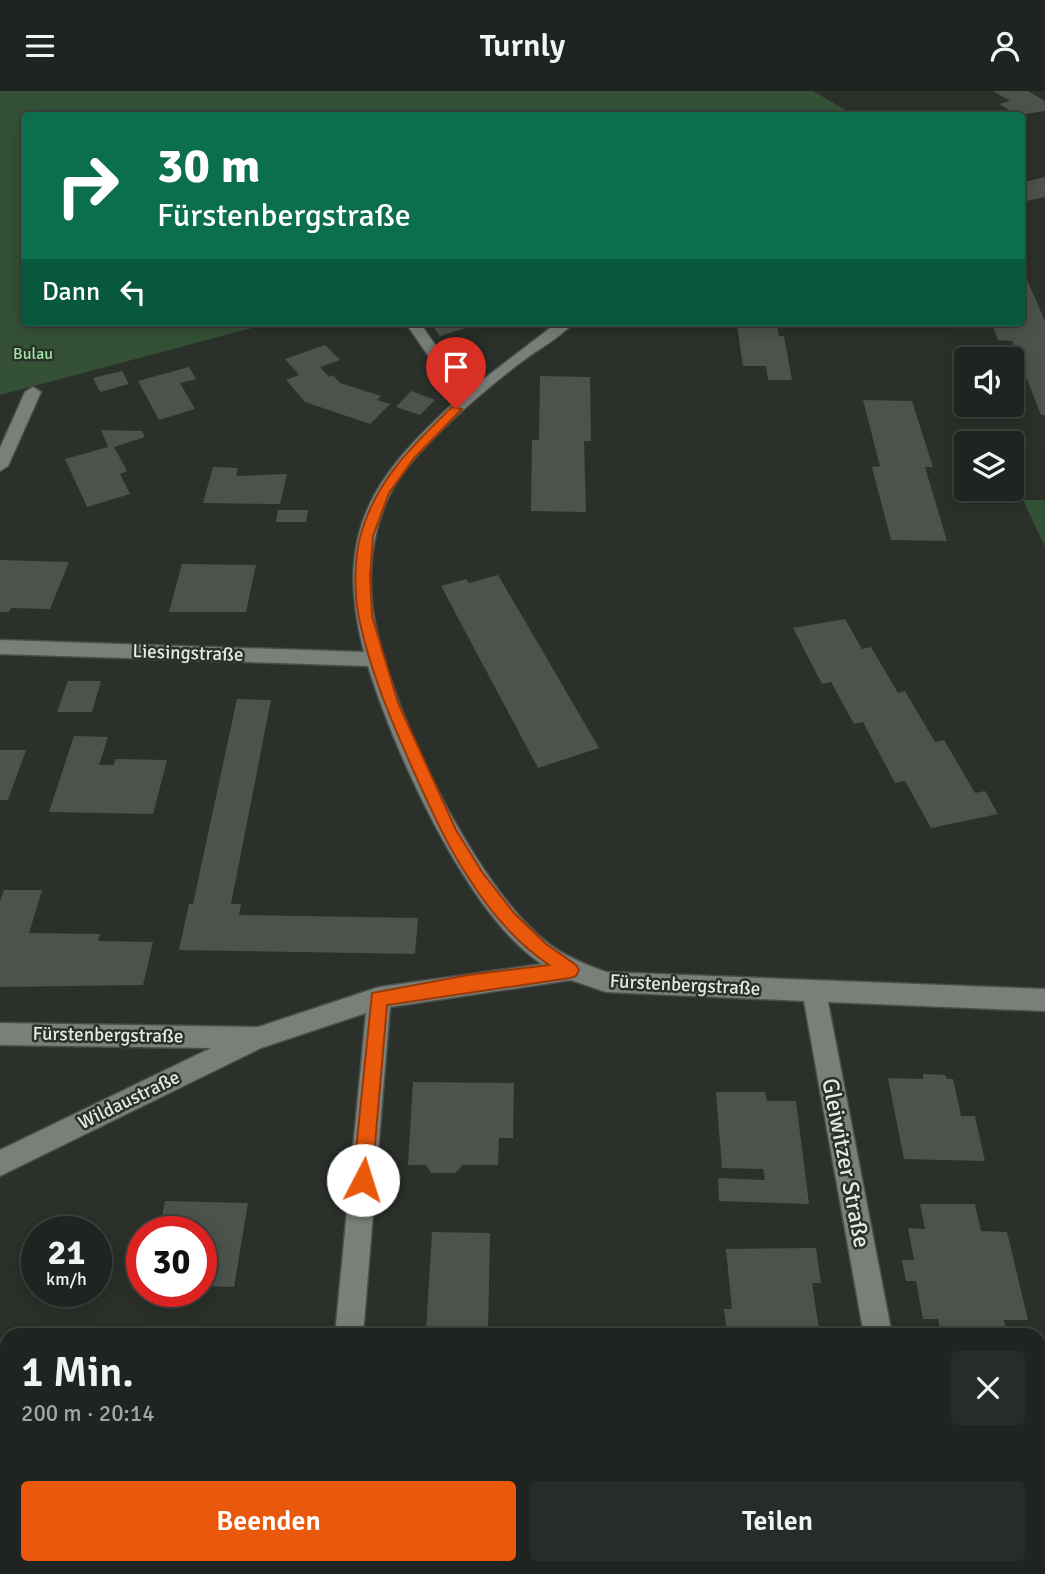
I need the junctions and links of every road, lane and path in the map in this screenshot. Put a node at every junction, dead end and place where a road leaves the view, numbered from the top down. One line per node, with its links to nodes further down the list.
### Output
1 (415, 326): 4 (street)
2 (561, 326): 4 (street)
3 (33, 392): 5 (street)
4 (466, 399): 7 (street)
5 (0, 466)
6 (0, 647): 7 (street, Liesingstraße)
7 (376, 659): 8 (street)
8 (570, 970): 9 (street, Fürstenbergstraße); 10 (street, Fürstenbergstraße)
9 (814, 991): 11 (street, Fürstenbergstraße); 16 (street, Gleiwitzer Straße)
10 (379, 998): 13 (street, Fürstenbergstraße); 15 (street)
11 (1045, 1000)
12 (0, 1034): 13 (street, Fürstenbergstraße)
13 (258, 1038): 14 (street, Wildaustraße)
14 (0, 1163)
15 (350, 1328)
16 (877, 1328)

